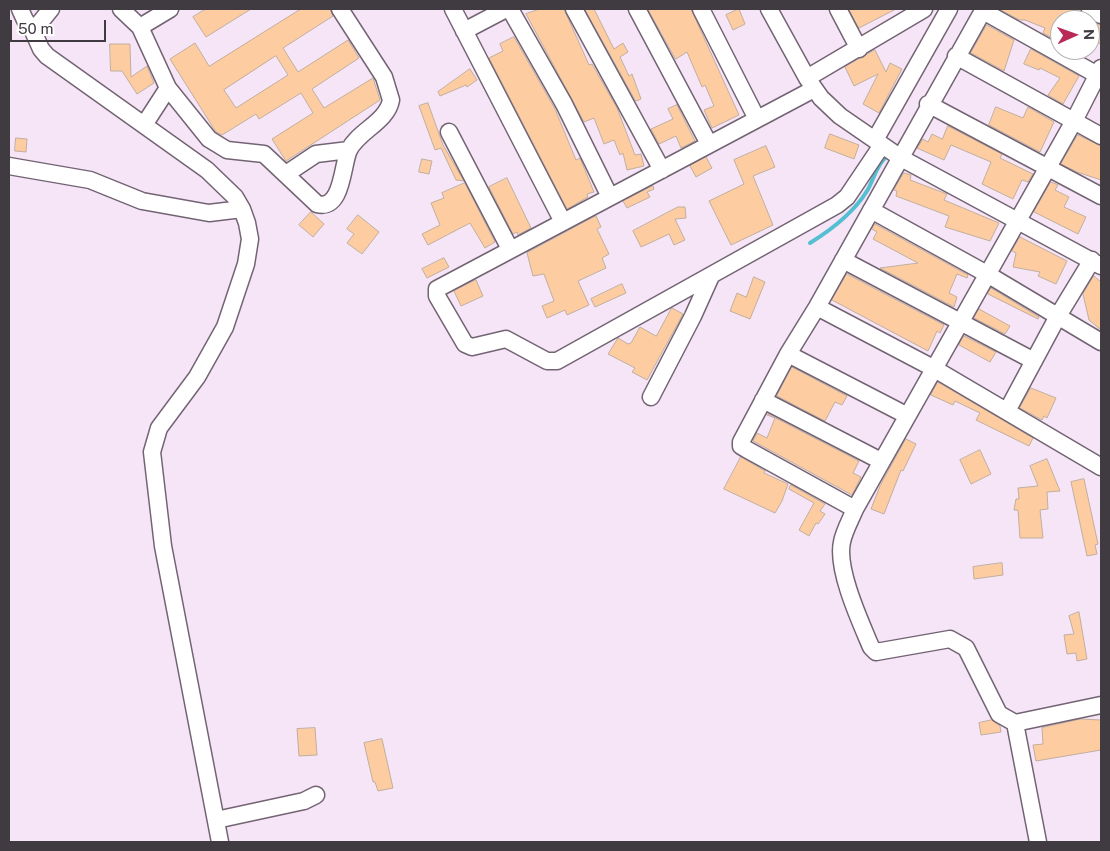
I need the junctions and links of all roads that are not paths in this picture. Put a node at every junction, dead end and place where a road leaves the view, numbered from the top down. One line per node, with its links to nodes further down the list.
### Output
1 (50, 9): 20 (street)
2 (121, 9): 21 (street)
3 (170, 9): 21 (street)
4 (340, 9): 36 (street)
5 (453, 9): 22 (street)
6 (506, 9): 22 (street)
7 (510, 9): 43 (street)
8 (574, 9): 40 (street)
9 (636, 9): 35 (street)
10 (701, 9): 29 (street)
11 (769, 9): 26 (street)
12 (838, 9): 23 (street)
13 (924, 9): 18 (street)
14 (949, 9): 34 (street)
15 (1090, 9): 19 (street)
16 (983, 10): 24 (street); 25 (street)
17 (9, 12): 20 (street)
18 (903, 15): 23 (street)
19 (1101, 15)
20 (26, 20): 31 (street)
21 (140, 27): 27 (street)
22 (464, 31): 47 (street)
23 (859, 49): 26 (street)
24 (956, 56): 28 (street); 30 (street)
25 (1100, 74): 30 (street)
26 (811, 84): 29 (street); 34 (street)
27 (168, 88): 31 (street); 41 (street)
28 (928, 104): 37 (street); 39 (street)
29 (757, 119): 35 (street)
30 (1074, 121): 33 (street); 39 (street)
31 (144, 124): 44 (street)
32 (449, 132): 48 (street)
33 (1101, 136)
34 (879, 142): 37 (street); 52 (street)
35 (708, 144): 40 (street)
36 (349, 150): 41 (street); 41 (street)
37 (901, 158): 45 (street); 46 (street)
38 (9, 166): 44 (street)
39 (1047, 167): 42 (street); 46 (street)
40 (662, 170): 43 (street)
41 (286, 174)
42 (1101, 196)
43 (610, 197): 47 (street)
44 (242, 209): 70 (street)
45 (871, 210): 49 (street); 51 (street)
46 (1017, 221): 50 (street); 51 (street)
47 (563, 222): 48 (street)
48 (510, 249): 52 (street)
49 (843, 260): 53 (street); 55 (street)
50 (1096, 263): 54 (street)
51 (987, 274): 54 (street); 55 (street)
52 (711, 276): 60 (street)
53 (816, 307): 57 (street); 59 (street)
54 (1058, 316): 56 (street); 58 (street)
55 (960, 320): 58 (street); 59 (street)
56 (1101, 342)
57 (788, 354): 61 (street); 63 (street)
58 (1034, 361): 62 (street)
59 (933, 368): 62 (street); 63 (street)
60 (651, 397)
61 (762, 400): 64 (street); 66 (street)
62 (1007, 411): 65 (street)
63 (906, 415): 64 (street)
64 (881, 461): 66 (street)
65 (1101, 467)
66 (855, 509): 68 (street)
67 (1101, 705): 68 (street)
68 (1015, 723): 72 (street)
69 (316, 795): 70 (street)
70 (216, 820): 71 (street)
71 (220, 842)
72 (1038, 842)

